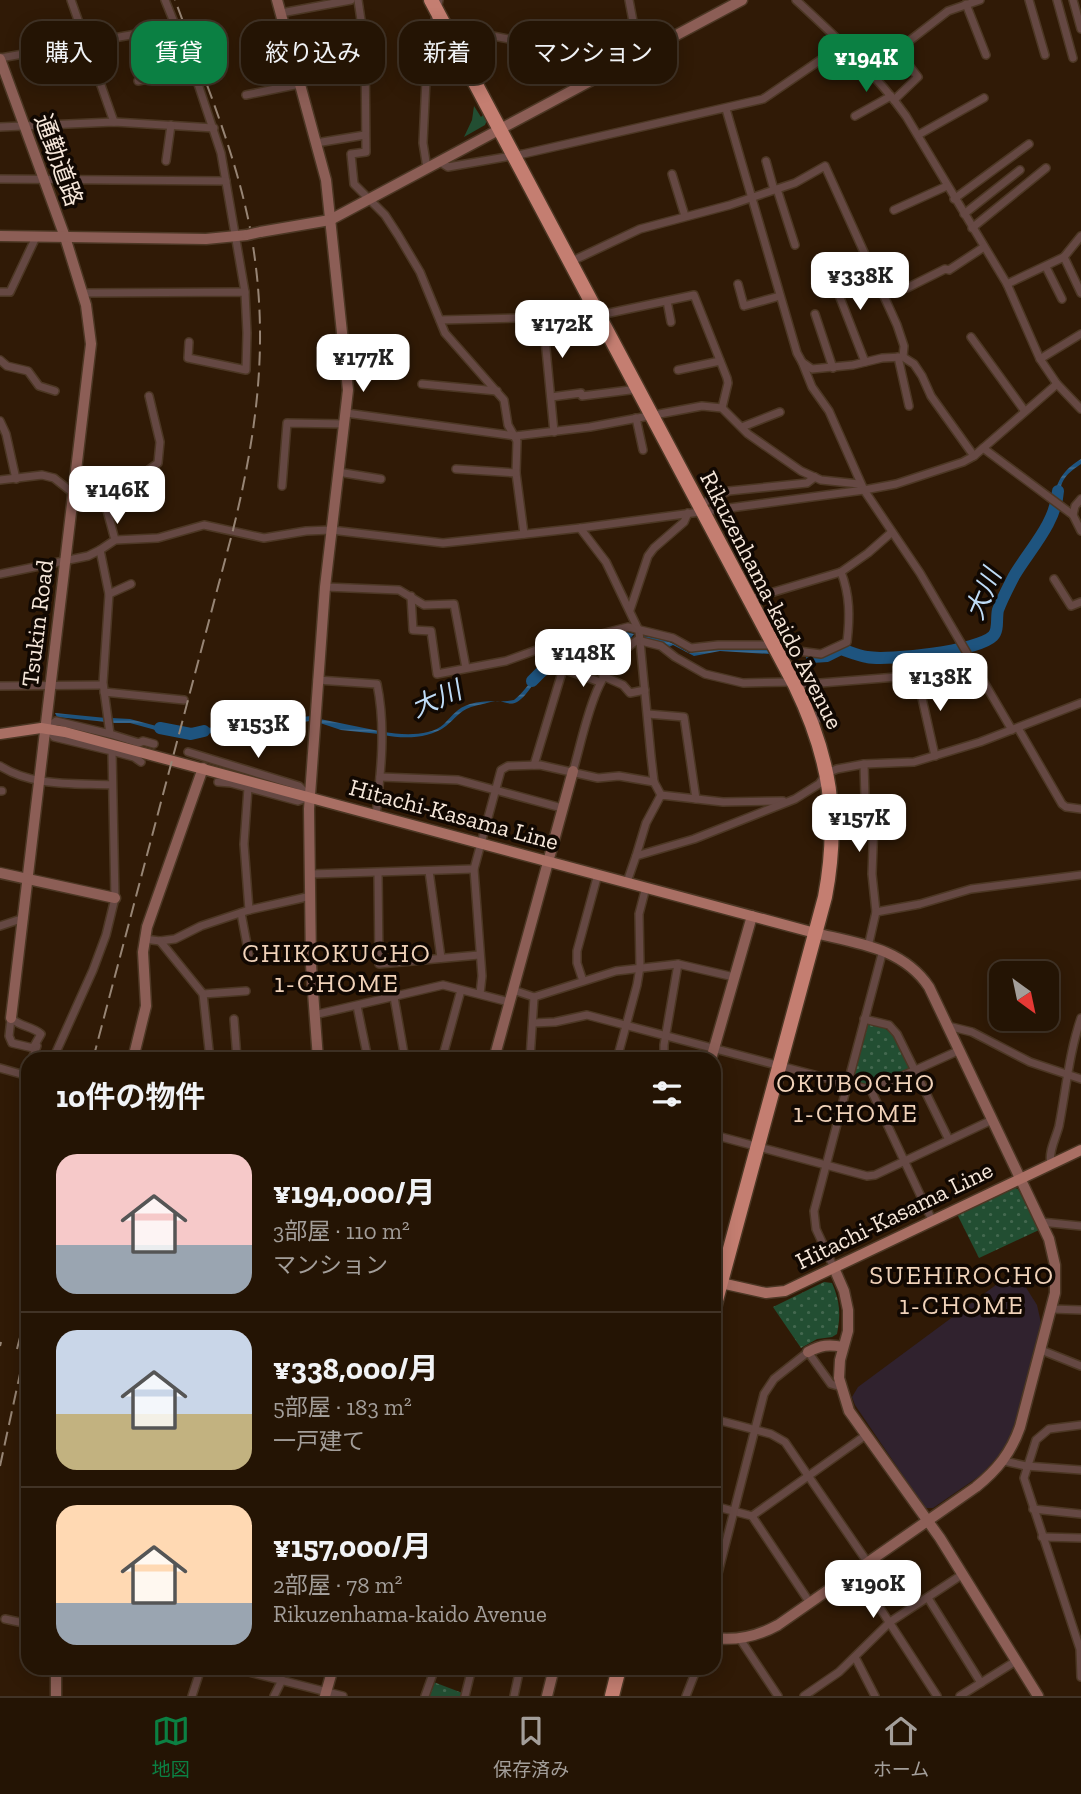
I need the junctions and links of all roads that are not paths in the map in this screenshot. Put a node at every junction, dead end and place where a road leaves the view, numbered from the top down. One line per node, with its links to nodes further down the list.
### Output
1 (71, 0): 17 (street)
2 (165, 0): 18 (street)
3 (277, 0): 16 (street)
4 (351, 0): 16 (street)
5 (358, 0): 47 (street)
6 (422, 0): 14 (street)
7 (629, 0): 20 (street)
8 (742, 0): 22 (street)
9 (796, 0): 23 (street)
10 (980, 0): 15 (street)
11 (1029, 0): 27 (street)
12 (1057, 0): 29 (street)
13 (1073, 0): 21 (street)
14 (435, 3): 19 (highway, Rikuzenhama-kaido Avenue); 55 (street)
15 (966, 4): 24 (street); 26 (street)
16 (281, 13): 35 (street)
17 (78, 21)
18 (174, 21)
19 (443, 21)
20 (633, 21)
21 (1081, 29)
22 (677, 35)
23 (841, 46): 30 (street); 39 (street)
24 (897, 50): 30 (street); 37 (street)
25 (21, 54): 28 (street)
26 (986, 55)
27 (1045, 55)
28 (0, 58): 43 (street, 通勤道路)
29 (1073, 58)
30 (869, 72): 37 (street)
31 (100, 84): 41 (street)
32 (198, 84): 45 (street)
33 (476, 84): 46 (highway, Rikuzenhama-kaido Avenue)
34 (583, 84): 46 (street)
35 (300, 85): 36 (street); 49 (street)
36 (246, 95)
37 (893, 98): 40 (street); 48 (street)
38 (984, 98): 48 (street)
39 (726, 109): 51 (street); 64 (street)
40 (855, 116)
41 (114, 122): 42 (street); 43 (street)
42 (171, 125): 45 (street); 52 (street)
43 (24, 126): 44 (street); 60 (street, 通勤道路)
44 (0, 127)
45 (214, 128): 61 (street)
46 (499, 128): 51 (highway, Rikuzenhama-kaido Avenue); 54 (street)
47 (365, 135): 49 (street); 65 (street)
48 (918, 135): 62 (street)
49 (316, 143): 70 (street)
50 (1029, 144): 66 (street)
51 (514, 156): 54 (street); 80 (highway, Rikuzenhama-kaido Avenue)
52 (166, 161)
53 (766, 161): 63 (street)
54 (440, 162): 55 (street)
55 (428, 168): 65 (street)
56 (1045, 168): 71 (street)
57 (1020, 170): 68 (street)
58 (672, 174): 69 (street)
59 (0, 179): 60 (street)
60 (43, 180): 61 (street); 76 (street, 通勤道路)
61 (226, 181): 72 (street)
62 (947, 186): 66 (street); 67 (street)
63 (775, 190): 64 (street); 77 (street); 83 (street)
64 (750, 198): 69 (street); 90 (street)
65 (370, 199): 70 (street); 96 (street)
66 (954, 199): 68 (street)
67 (894, 210)
68 (964, 214): 71 (street)
69 (685, 216): 80 (street)
70 (330, 220): 72 (street, bridge); 122 (street)
71 (972, 229): 78 (street)
72 (242, 235): 76 (street); 87 (street)
73 (0, 236): 75 (street)
74 (1081, 236): 79 (street)
75 (36, 237): 76 (street); 86 (street)
76 (65, 237): 88 (street, Tsukin Road)
77 (795, 245)
78 (984, 247): 83 (street); 85 (street)
79 (1064, 257): 81 (street); 89 (street)
80 (570, 262): 93 (highway, Rikuzenhama-kaido Avenue)
81 (1045, 267): 85 (street); 91 (street)
82 (830, 272): 106 (street)
83 (873, 275): 101 (street)
84 (738, 284): 90 (street)
85 (1007, 284): 102 (street)
86 (0, 292)
87 (245, 292): 88 (street); 100 (street)
88 (82, 293): 140 (street, Tsukin Road)
89 (1081, 293)
90 (780, 296): 105 (street)
91 (1062, 299)
92 (667, 301): 93 (street); 97 (street); 104 (street)
93 (598, 313): 95 (street); 111 (highway, Rikuzenhama-kaido Avenue)
94 (816, 314): 107 (street)
95 (543, 318): 96 (street); 115 (street)
96 (440, 320): 113 (street)
97 (671, 322)
98 (1081, 334): 102 (street)
99 (971, 337): 119 (street)
100 (189, 342)
101 (901, 357): 106 (street); 116 (street); 130 (street)
102 (1040, 359): 110 (street)
103 (0, 360): 112 (street)
104 (720, 361): 108 (street); 117 (street)
105 (802, 362): 107 (street); 139 (street)
106 (865, 362): 107 (street)
107 (833, 368)
108 (678, 370)
109 (422, 384): 113 (street)
110 (1057, 384): 118 (street); 119 (street)
111 (638, 389): 115 (street); 121 (highway, Rikuzenhama-kaido Avenue)
112 (55, 391)
113 (496, 391): 127 (street)
114 (149, 396): 141 (street)
115 (551, 397): 126 (street)
116 (909, 406)
117 (722, 408): 121 (street); 125 (street)
118 (1081, 409)
119 (1024, 410): 128 (street)
120 (780, 412): 125 (street)
121 (652, 416): 123 (street); 143 (highway, Rikuzenhama-kaido Avenue)
122 (345, 418): 127 (street); 132 (street); 138 (street)
123 (636, 418): 126 (street); 129 (street)
124 (0, 421): 135 (street)
125 (741, 427): 134 (street)
126 (554, 432): 127 (street)
127 (514, 436): 133 (street)
128 (983, 448): 130 (street); 144 (street)
129 (643, 450)
130 (974, 456): 139 (street)
131 (456, 469): 133 (street)
132 (338, 472): 136 (street); 146 (street)
133 (516, 473): 149 (street)
134 (816, 477): 139 (street); 143 (street)
135 (16, 478): 137 (street); 140 (street)
136 (381, 479)
137 (0, 480)
138 (282, 486)
139 (864, 490): 143 (street); 148 (street)
140 (73, 493): 141 (street); 152 (street, Tsukin Road)
141 (104, 499): 150 (street)
142 (1081, 499): 144 (street)
143 (697, 510): 145 (street); 160 (highway, Rikuzenhama-kaido Avenue); 162 (street)
144 (1073, 515): 147 (street)
145 (580, 528): 149 (street); 162 (street)
146 (331, 530): 149 (street); 150 (street); 157 (street)
147 (1081, 531)
148 (892, 532): 153 (street); 181 (street)
149 (524, 534)
150 (115, 541): 151 (street)
151 (100, 550): 152 (street); 158 (street)
152 (66, 561): 154 (street); 173 (street, Tsukin Road)
153 (841, 572): 160 (street); 164 (street)
154 (0, 574)
155 (1054, 579): 161 (street)
156 (131, 584): 158 (street)
157 (325, 587): 159 (street); 169 (street)
158 (109, 594): 174 (street)
159 (411, 596): 165 (street); 165 (street)
160 (750, 599): 164 (highway, Rikuzenhama-kaido Avenue)
161 (1081, 602)
162 (630, 610): 163 (street)
163 (640, 637): 164 (street); 165 (street); 168 (street); 170 (street); 175 (street)
164 (775, 646): 170 (highway, Rikuzenhama-kaido Avenue)
165 (466, 668)
166 (918, 676): 187 (street)
167 (897, 677): 171 (street)
168 (602, 679): 175 (street); 190 (street); 193 (street)
169 (316, 680): 195 (street); 203 (street)
170 (795, 684): 171 (street); 179 (highway, Rikuzenhama-kaido Avenue)
171 (813, 684): 179 (street)
172 (0, 686): 173 (street)
173 (50, 687): 174 (street); 180 (street, Tsukin Road)
174 (104, 689): 176 (street); 183 (street)
175 (645, 690): 178 (street)
176 (184, 700)
177 (1081, 703): 181 (street)
178 (648, 714): 198 (street); 204 (street)
179 (813, 722): 194 (highway, Rikuzenhama-kaido Avenue)
180 (47, 728): 182 (main road, Hitachi-Kasama Line); 183 (street); 185 (street); 192 (main road, Hitachi-Kasama Line); 196 (street, Tsukin Road)
181 (1015, 729): 187 (street); 207 (street)
182 (0, 734)
183 (110, 734): 184 (street)
184 (154, 744)
185 (112, 751): 188 (street); 199 (street)
186 (188, 752): 203 (street)
187 (935, 756): 189 (street)
188 (141, 762)
189 (864, 764): 194 (street); 225 (street)
190 (534, 765): 193 (street); 201 (street)
191 (0, 766): 196 (street)
192 (203, 768): 203 (main road, Hitachi-Kasama Line); 230 (street)
193 (573, 771): 198 (street); 206 (street)
194 (827, 773): 205 (street); 229 (highway, Rikuzenhama-kaido Avenue)
195 (380, 777): 201 (street); 208 (street)
196 (39, 782): 199 (street); 219 (street, Tsukin Road)
197 (218, 782): 200 (street)
198 (654, 782): 202 (street)
199 (113, 785): 223 (street)
200 (248, 788): 203 (street); 224 (street)
201 (494, 791): 206 (street); 209 (street)
202 (661, 795): 204 (street); 210 (street)
203 (310, 797): 208 (main road, Hitachi-Kasama Line); 216 (street)
204 (696, 799): 205 (street)
205 (790, 800): 210 (street)
206 (562, 808): 211 (street)
207 (1081, 809)
208 (376, 815): 209 (main road, Hitachi-Kasama Line)
209 (481, 842): 211 (main road, Hitachi-Kasama Line); 212 (street)
210 (636, 856): 220 (street)
211 (548, 861): 217 (main road, Hitachi-Kasama Line); 242 (street)
212 (474, 869): 213 (street); 234 (street)
213 (429, 871): 215 (street); 236 (street)
214 (0, 873): 219 (street)
215 (378, 873): 216 (street); 236 (street)
216 (311, 874): 222 (street)
217 (598, 874): 220 (main road, Hitachi-Kasama Line); 240 (street)
218 (1081, 875): 225 (street)
219 (28, 879): 223 (street); 227 (street, Tsukin Road)
220 (627, 882): 221 (main road, Hitachi-Kasama Line)
221 (646, 887): 226 (main road, Hitachi-Kasama Line); 238 (street)
222 (311, 896): 224 (street); 250 (street)
223 (115, 898): 263 (street)
224 (245, 911): 231 (street); 235 (street)
225 (876, 912): 232 (street)
226 (752, 916): 229 (main road, Hitachi-Kasama Line); 239 (street)
227 (24, 918): 228 (street); 251 (street, Tsukin Road)
228 (0, 926)
229 (815, 933): 232 (street); 278 (highway, Rikuzenhama-kaido Avenue)
230 (144, 939): 231 (street); 264 (street)
231 (160, 941): 245 (street)
232 (868, 947): 233 (street)
233 (883, 950): 254 (street); 257 (street)
234 (479, 954): 236 (street); 244 (street)
235 (249, 955)
236 (442, 958)
237 (678, 964): 238 (street); 239 (street); 259 (street)
238 (640, 967): 240 (street); 256 (street)
239 (734, 977): 276 (street)
240 (583, 981): 246 (street)
241 (461, 990): 244 (street); 247 (street); 270 (street)
242 (513, 990): 246 (street); 248 (street)
243 (246, 992): 245 (street)
244 (480, 994): 248 (street)
245 (203, 995): 265 (street)
246 (534, 996): 255 (street)
247 (394, 997): 249 (street); 269 (street)
248 (509, 1002): 271 (street)
249 (357, 1006): 250 (street); 268 (street)
250 (314, 1015): 267 (street)
251 (11, 1018): 260 (street); 260 (street)
252 (1081, 1018): 258 (street)
253 (234, 1019): 266 (street)
254 (864, 1019): 280 (street); 284 (street)
255 (533, 1023): 256 (street); 272 (street)
256 (626, 1026): 259 (street); 273 (street)
257 (948, 1026): 261 (street); 282 (street)
258 (1078, 1034): 282 (street)
259 (666, 1036): 274 (street); 275 (street)
260 (37, 1045): 262 (street)
261 (960, 1050): 280 (street); 286 (street)
262 (34, 1052)
263 (56, 1052)
264 (135, 1052)
265 (209, 1052)
266 (236, 1052)
267 (317, 1052)
268 (367, 1052)
269 (404, 1052)
270 (444, 1052)
271 (496, 1052)
272 (531, 1052)
273 (619, 1052)
274 (665, 1052)
275 (709, 1052)
276 (712, 1052)
277 (721, 1055): 278 (street)
278 (779, 1066): 284 (street); 289 (highway, Rikuzenhama-kaido Avenue)
279 (0, 1069): 281 (street)
280 (915, 1070): 285 (street); 288 (street)
281 (21, 1074)
282 (1066, 1074): 283 (street); 292 (street)
283 (1081, 1079)
284 (847, 1084): 285 (street); 293 (street)
285 (871, 1090): 291 (street)
286 (992, 1120): 288 (street); 294 (street)
287 (721, 1137): 289 (street)
288 (948, 1140): 291 (street)
289 (758, 1147): 293 (street); 299 (highway, Rikuzenhama-kaido Avenue)
290 (1081, 1150): 292 (main road, Hitachi-Kasama Line)
291 (905, 1161): 293 (street); 295 (street)
292 (1051, 1163): 294 (main road, Hitachi-Kasama Line)
293 (826, 1166): 298 (street)
294 (1020, 1178): 295 (main road, Hitachi-Kasama Line); 296 (street)
295 (932, 1220): 298 (main road, Hitachi-Kasama Line)
296 (1041, 1222): 297 (street); 301 (street)
297 (1081, 1226)
298 (834, 1268): 300 (main road, Hitachi-Kasama Line); 303 (street)
299 (721, 1272)
300 (721, 1283)
301 (1051, 1309): 302 (street); 304 (street)
302 (1081, 1310)
303 (843, 1347): 305 (street); 307 (street)
304 (1041, 1350): 306 (street); 312 (street)
305 (808, 1352): 307 (street); 310 (street)
306 (1081, 1366)
307 (841, 1387): 311 (street)
308 (721, 1421): 310 (street)
309 (1081, 1425): 313 (street)
310 (754, 1429): 315 (street); 318 (street)
311 (866, 1435): 315 (street); 321 (street)
312 (1004, 1461): 313 (street); 321 (street)
313 (1026, 1466): 314 (street); 317 (street)
314 (1081, 1470)
315 (809, 1476): 320 (street); 325 (street)
316 (721, 1508): 318 (street)
317 (1033, 1509): 319 (street); 322 (street)
318 (735, 1511): 320 (street); 324 (street)
319 (1081, 1514)
320 (752, 1516): 329 (street)
321 (928, 1521): 325 (street); 327 (street)
322 (1042, 1537): 323 (street); 347 (street)
323 (1081, 1538)
324 (721, 1563)
325 (868, 1563): 326 (street)
326 (856, 1571): 329 (street); 332 (street)
327 (963, 1574): 328 (street); 336 (street)
328 (928, 1598): 332 (street); 349 (street)
329 (810, 1603): 334 (street)
330 (5, 1619): 331 (street)
331 (21, 1622)
332 (890, 1622): 335 (street); 366 (street)
333 (721, 1638): 334 (street)
334 (740, 1639): 362 (street)
335 (855, 1657): 350 (street); 365 (street)
336 (1016, 1661): 349 (street); 368 (street)
337 (56, 1675): 353 (street)
338 (199, 1675): 354 (street)
339 (262, 1675): 348 (street)
340 (331, 1675): 351 (street)
341 (432, 1675): 357 (street)
342 (470, 1675): 358 (street)
343 (518, 1675): 359 (street)
344 (552, 1675): 360 (street)
345 (618, 1675): 352 (highway)
346 (694, 1675): 361 (street)
347 (1081, 1677)
348 (282, 1680): 351 (street); 355 (street)
349 (981, 1683): 367 (street)
350 (817, 1687): 363 (street); 364 (street)
351 (326, 1694): 356 (street)
352 (615, 1695)
353 (56, 1696)
354 (192, 1696)
355 (274, 1696)
356 (343, 1696)
357 (425, 1696)
358 (465, 1696)
359 (514, 1696)
360 (547, 1696)
361 (685, 1696)
362 (778, 1696)
363 (804, 1696)
364 (822, 1696)
365 (875, 1696)
366 (937, 1696)
367 (960, 1696)
368 (1038, 1696)

